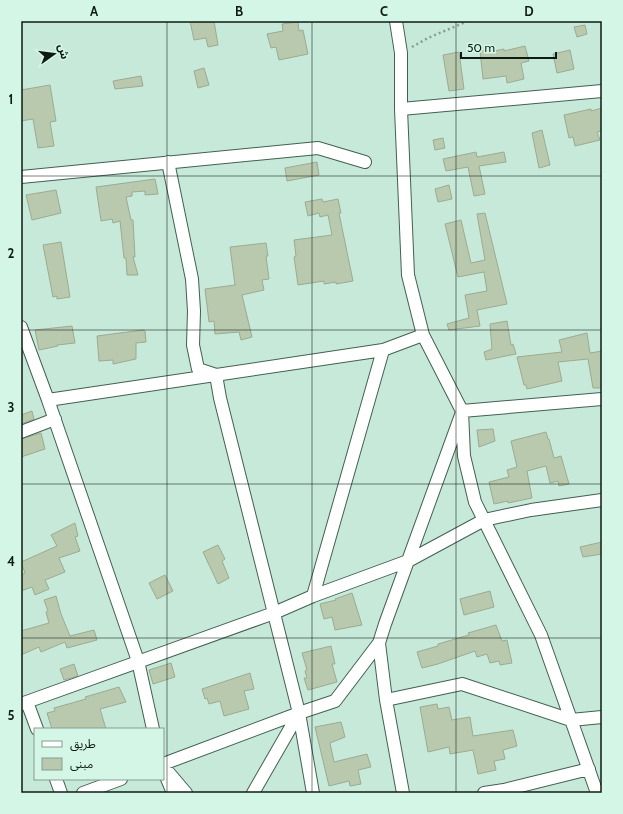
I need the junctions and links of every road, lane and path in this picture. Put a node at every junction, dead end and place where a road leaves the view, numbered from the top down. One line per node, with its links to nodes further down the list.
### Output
1 (396, 21): 3 (street)
2 (468, 21): 3 (path)
3 (401, 53): 5 (street)
4 (602, 91): 5 (street)
5 (401, 109): 10 (street)
6 (168, 162): 7 (street); 8 (street); 12 (street)
7 (365, 162)
8 (21, 177)
9 (21, 327): 14 (street)
10 (423, 335): 11 (street); 15 (street)
11 (383, 350): 12 (street); 21 (street)
12 (216, 375): 14 (street); 22 (street)
13 (602, 399): 15 (street)
14 (48, 400): 16 (street)
15 (462, 410): 19 (street); 20 (street)
16 (55, 419): 17 (street); 24 (street)
17 (21, 432)
18 (602, 500): 19 (street)
19 (484, 520): 20 (street); 29 (street)
20 (408, 561): 21 (street); 23 (street)
21 (313, 596): 22 (street)
22 (274, 613): 24 (street); 27 (street)
23 (379, 643): 25 (street); 27 (street)
24 (138, 661): 26 (street); 31 (street)
25 (386, 700): 29 (street); 45 (street)
26 (24, 703): 30 (street)
27 (299, 713): 32 (street); 43 (street); 44 (street)
28 (602, 717): 29 (street)
29 (571, 720): 35 (street)
30 (36, 728)
31 (153, 728)
32 (164, 766)
33 (164, 767): 42 (street)
34 (164, 769): 41 (street)
35 (589, 769): 38 (street); 47 (street)
36 (56, 780): 39 (street)
37 (118, 780): 40 (street)
38 (504, 791): 46 (street)
39 (61, 793)
40 (83, 793)
41 (173, 793)
42 (186, 793)
43 (253, 793)
44 (313, 793)
45 (403, 793)
46 (484, 793)
47 (597, 793)

